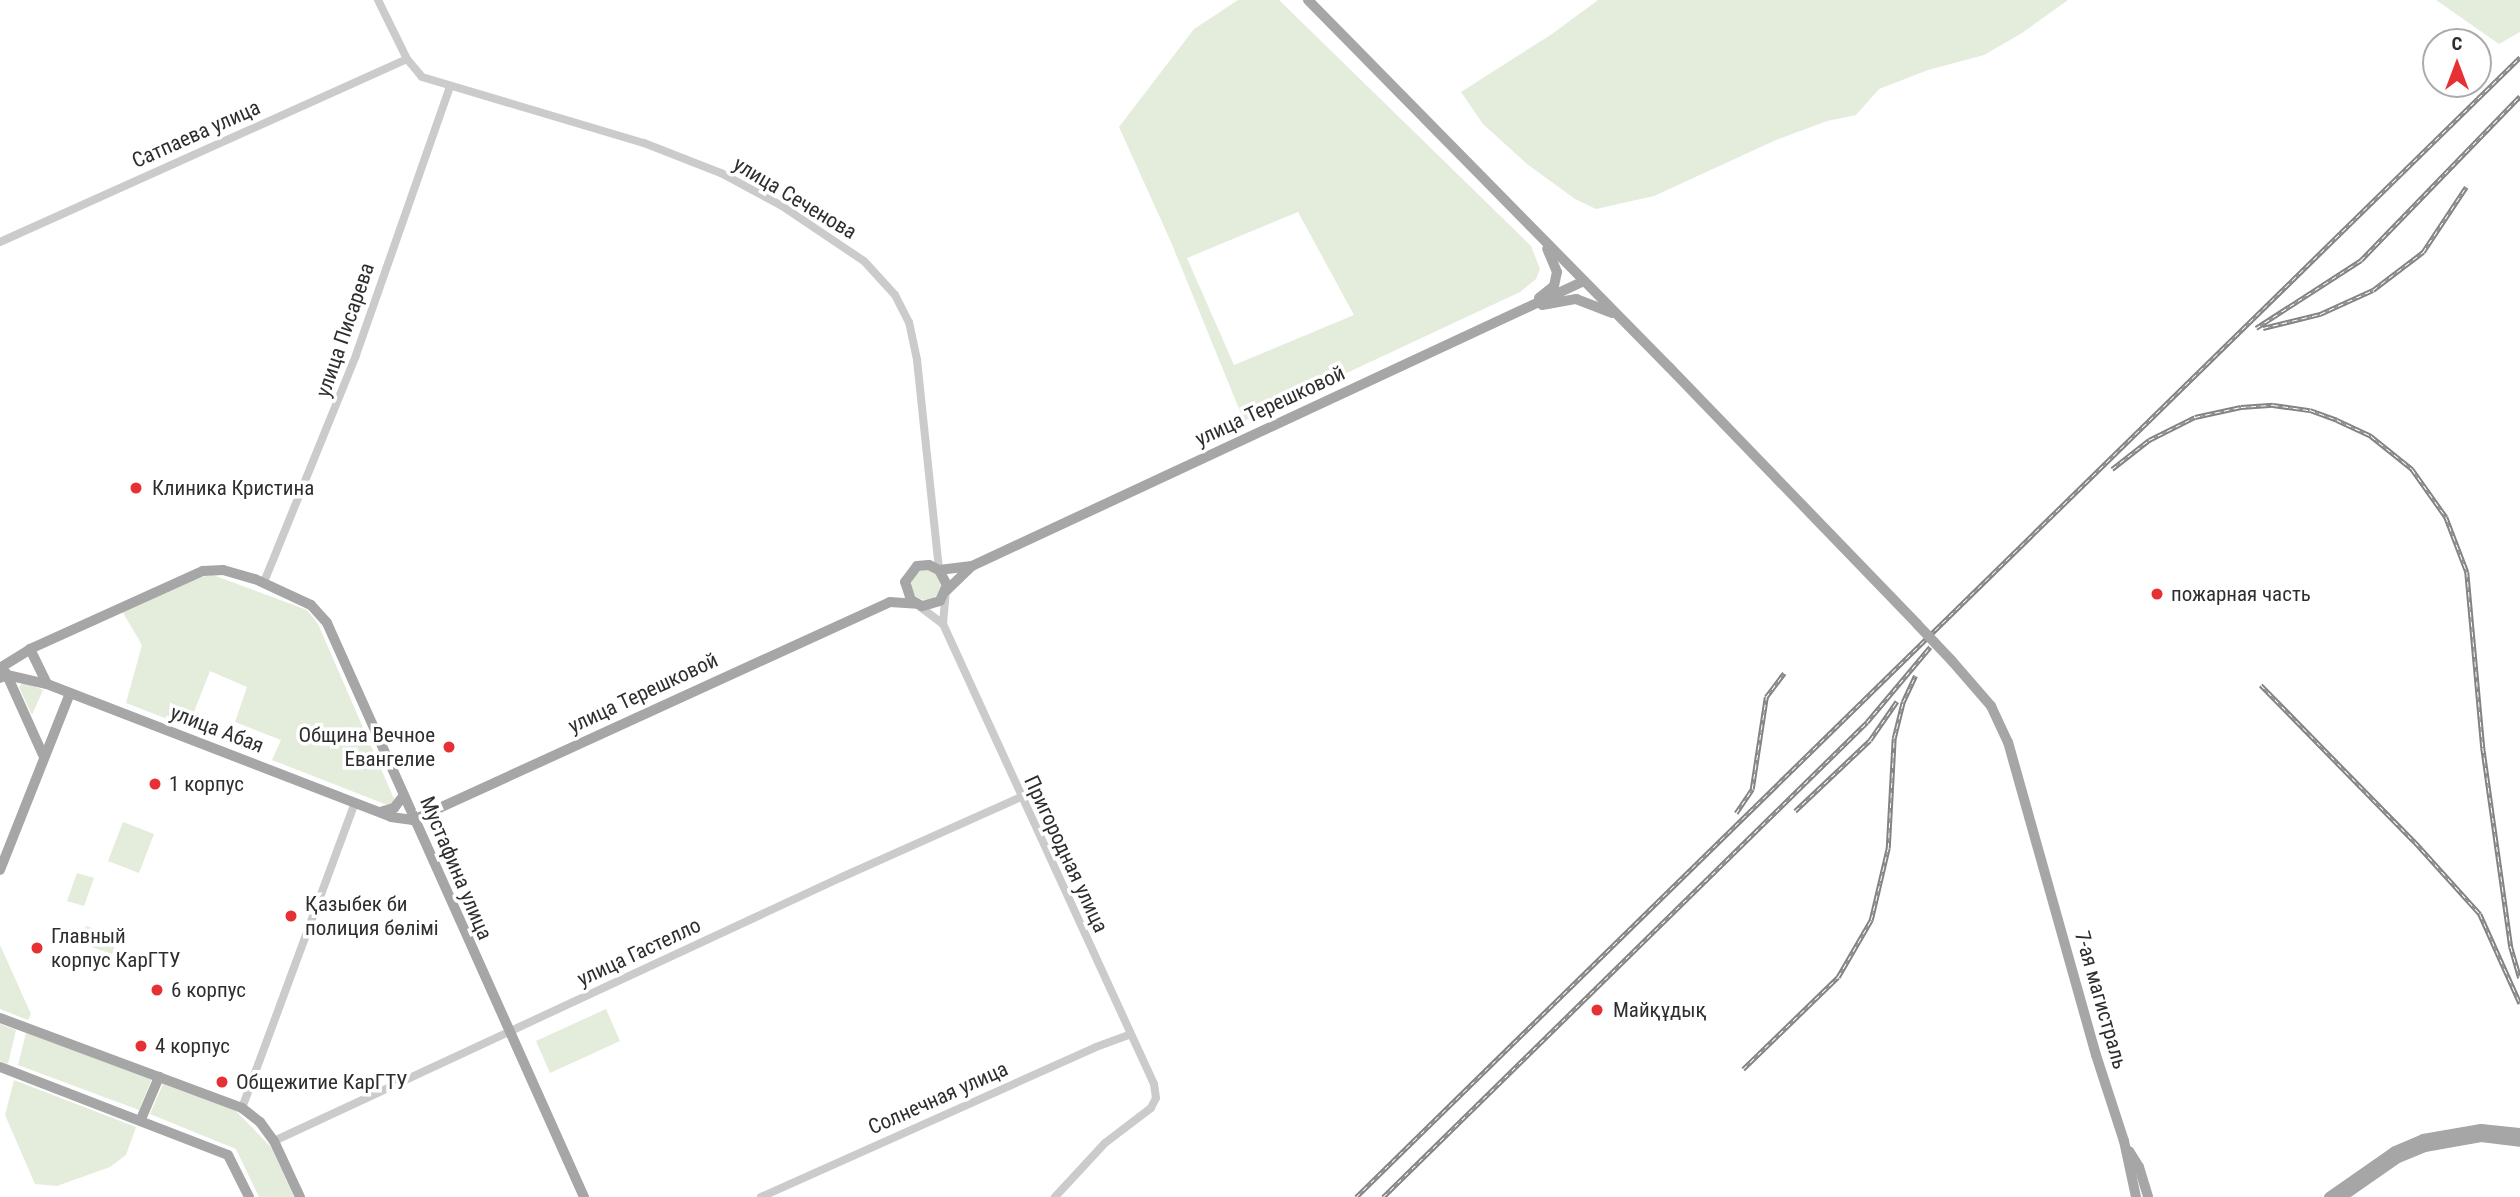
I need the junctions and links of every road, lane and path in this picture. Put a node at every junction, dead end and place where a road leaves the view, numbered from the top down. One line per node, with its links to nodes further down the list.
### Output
1 (378, 0): 3 (street, улица Сеченова)
2 (1308, 0): 5 (main road, 7-ая магистраль)
3 (407, 59): 4 (street, улица Сеченова); 6 (street, Сатпаева улица)
4 (450, 86): 10 (street, улица Сеченова); 14 (street, улица Писарева)
5 (1540, 237): 7 (main road, 7-ая магистраль); 8 (main road)
6 (0, 242)
7 (1584, 281): 8 (main road, улица Терешковой); 9 (main road, 7-ая магистраль)
8 (1528, 307): 9 (main road); 12 (main road, улица Терешковой)
9 (1618, 316): 40 (main road, 7-ая магистраль, bridge)
10 (936, 548): 11 (street); 13 (street)
11 (924, 565): 13 (main road, улица Терешковой); 15 (main road, улица Терешковой)
12 (972, 566): 13 (main road, улица Терешковой); 16 (main road, улица Терешковой)
13 (939, 570): 16 (main road)
14 (264, 582): 20 (main road); 25 (main road, Мустафина улица)
15 (905, 582): 17 (main road, улица Терешковой); 18 (main road)
16 (946, 591): 18 (main road, улица Терешковой); 19 (street)
17 (890, 602): 18 (main road, улица Терешковой); 29 (main road, улица Терешковой)
18 (917, 604): 19 (street)
19 (943, 624): 26 (street, Пригородная улица)
20 (30, 649): 21 (main road); 22 (main road)
21 (2, 670): 22 (main road, улица Абая); 24 (main road)
22 (47, 684): 23 (main road, улица Абая)
23 (70, 693): 24 (main road); 27 (main road, улица Абая)
24 (43, 755): 30 (main road)
25 (404, 795): 28 (main road); 29 (main road, Мустафина улица)
26 (1021, 797): 32 (street, улица Гастелло); 33 (street, Пригородная улица)
27 (355, 802): 28 (main road, улица Абая); 36 (street)
28 (379, 812): 29 (main road, улица Абая)
29 (413, 820): 32 (main road, Мустафина улица)
30 (0, 870)
31 (0, 1018): 35 (main road)
32 (508, 1032): 39 (street, улица Гастелло); 44 (main road, Мустафина улица)
33 (1131, 1034): 45 (street, Солнечная улица); 46 (street, Пригородная улица)
34 (0, 1067): 37 (main road)
35 (159, 1077): 36 (main road); 37 (main road)
36 (243, 1108): 39 (main road)
37 (141, 1119): 42 (main road)
38 (2520, 1133): 49 (main road)
39 (274, 1141): 43 (main road)
40 (2124, 1141): 47 (main road); 48 (main road)
41 (2520, 1142): 50 (main road)
42 (249, 1197)
43 (300, 1197)
44 (584, 1197)
45 (761, 1197)
46 (1055, 1197)
47 (2136, 1197)
48 (2148, 1197)
49 (2329, 1197)
50 (2342, 1197)

